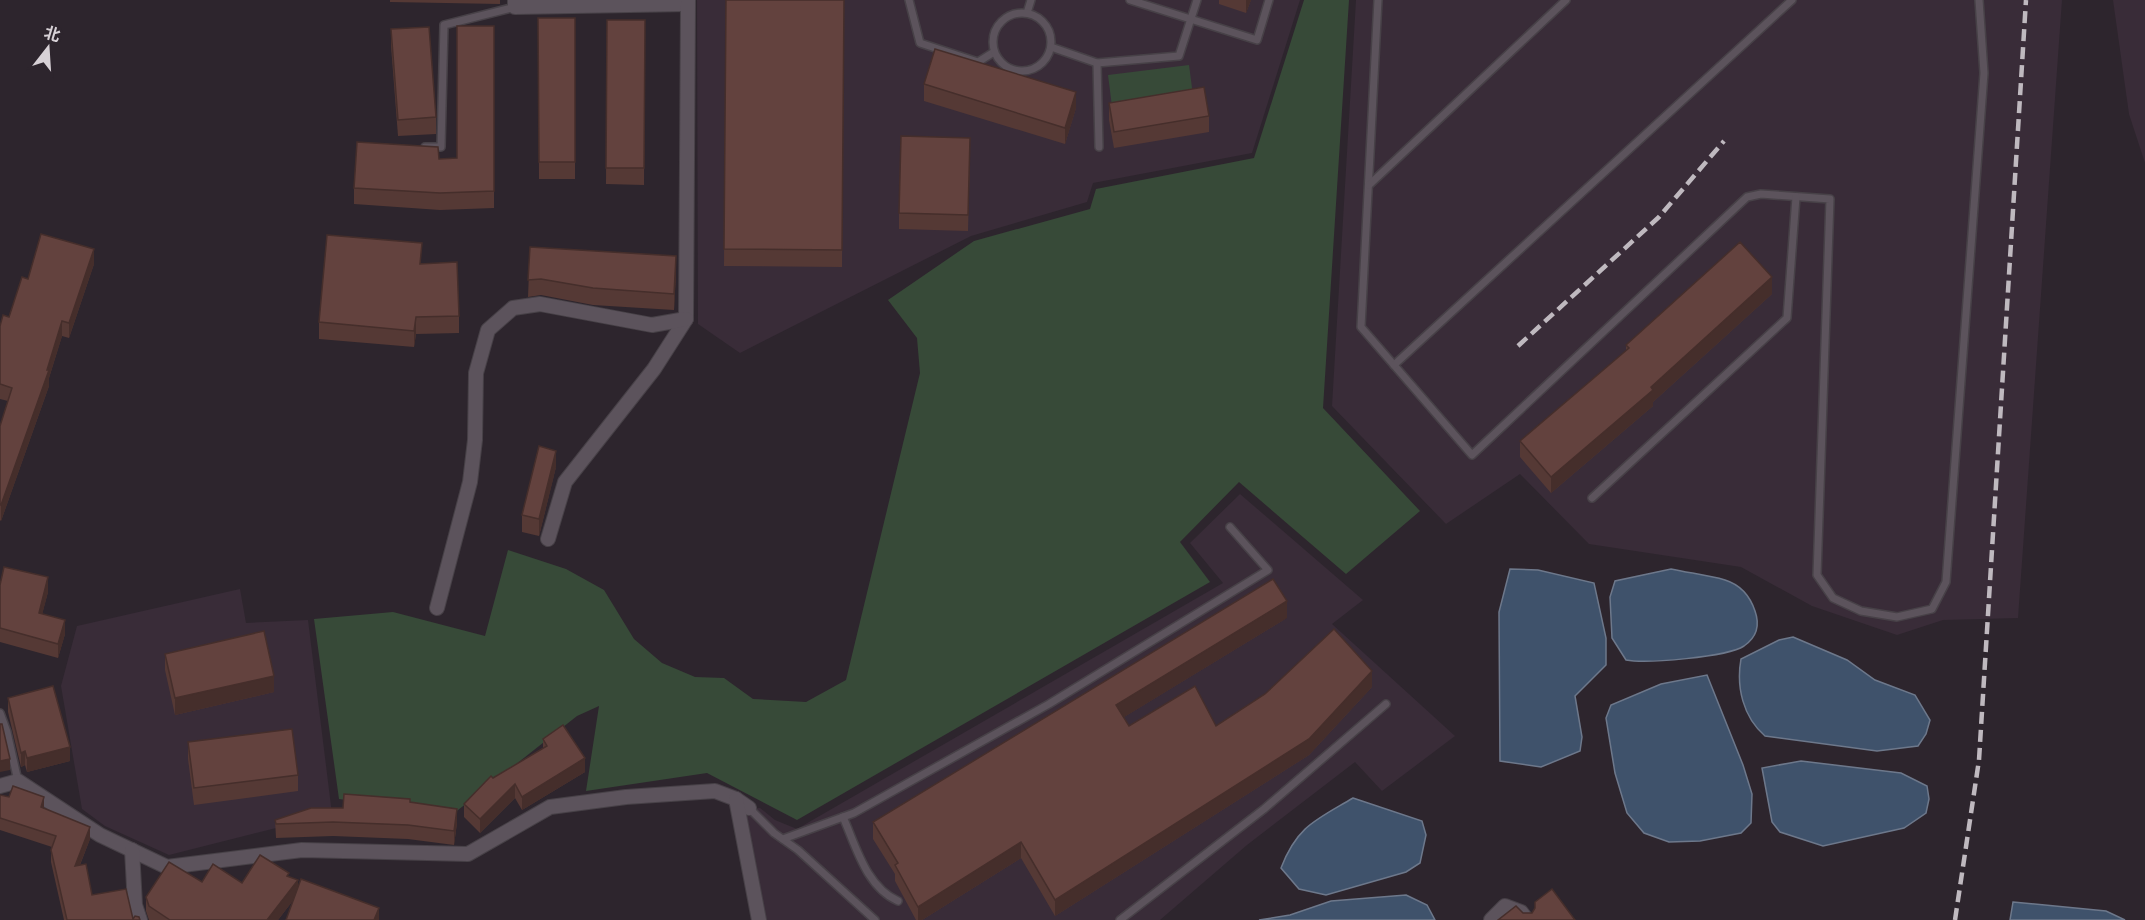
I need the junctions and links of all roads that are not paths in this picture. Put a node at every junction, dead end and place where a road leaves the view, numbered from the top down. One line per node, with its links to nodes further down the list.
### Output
1 (909, 0): 16 (lane)
2 (1031, 0): 13 (lane)
3 (1130, 0): 14 (lane)
4 (1197, 0): 14 (lane)
5 (1269, 0): 14 (lane)
6 (1378, 0): 20 (lane)
7 (1566, 0): 20 (lane)
8 (1792, 0): 23 (lane)
9 (1979, 0): 21 (lane)
10 (688, 2): 12 (street); 22 (street)
11 (515, 3): 12 (street); 18 (lane)
12 (589, 3)
13 (1027, 13): 15 (lane); 16 (lane)
14 (1191, 20): 17 (lane)
15 (1051, 47): 16 (lane); 17 (lane)
16 (994, 52)
17 (1097, 63): 19 (lane)
18 (418, 146)
19 (1099, 147)
20 (1369, 185): 23 (lane)
21 (1796, 197): 23 (lane); 24 (lane)
22 (686, 319): 26 (street); 27 (street)
23 (1394, 365)
24 (1592, 498)
25 (1230, 527): 34 (lane)
26 (548, 539)
27 (437, 608)
28 (1386, 704): 41 (lane)
29 (0, 713): 30 (lane)
30 (18, 781): 31 (street); 36 (street)
31 (0, 786)
32 (736, 799): 33 (street); 36 (street); 39 (street)
33 (749, 808): 35 (lane)
34 (843, 817): 35 (lane); 37 (lane)
35 (783, 839): 40 (lane)
36 (132, 850): 38 (street)
37 (898, 901)
38 (140, 920)
39 (759, 920)
40 (875, 920)
41 (1120, 920)
42 (1491, 920): 43 (street)
43 (1527, 920)

